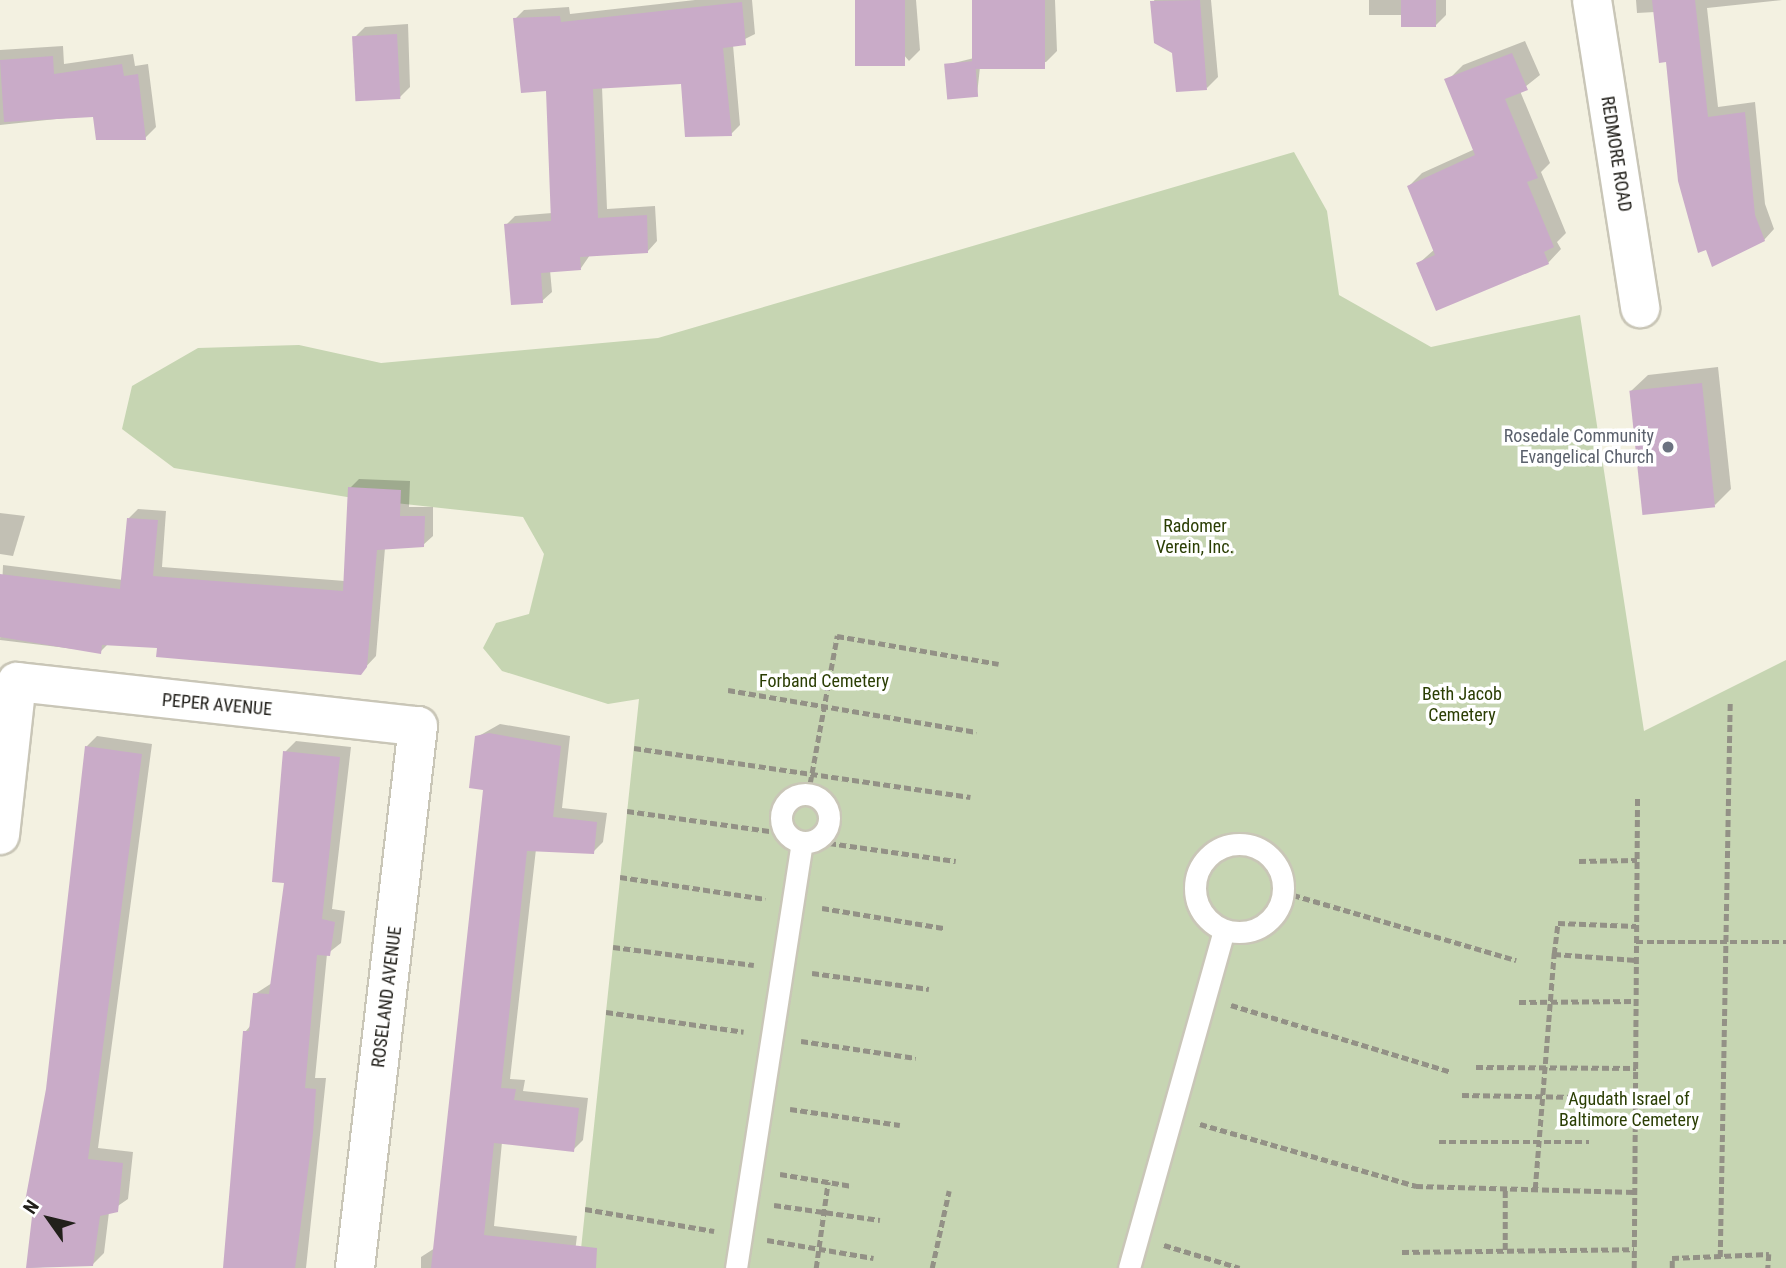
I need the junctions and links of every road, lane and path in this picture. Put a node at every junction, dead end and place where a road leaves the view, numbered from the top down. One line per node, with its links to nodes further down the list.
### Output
1 (1592, 0): 2 (street, REDMORE ROAD)
2 (1640, 308)
3 (999, 664): 6 (path)
4 (728, 690): 6 (path)
5 (1730, 702): 22 (path)
6 (824, 707): 8 (path); 10 (path)
7 (418, 726): 14 (street, PEPER AVENUE); 60 (street, ROSELAND AVENUE)
8 (976, 732)
9 (634, 748): 10 (path)
10 (810, 784): 11 (path); 15 (lane); 15 (lane)
11 (970, 797)
12 (1637, 798): 16 (path)
13 (627, 811): 15 (path)
14 (0, 835)
15 (799, 839): 17 (path); 39 (lane)
16 (1637, 860): 18 (path); 20 (path)
17 (956, 861)
18 (1579, 861)
19 (1283, 892): 21 (lane); 21 (lane); 26 (path)
20 (1636, 926): 23 (path); 25 (path)
21 (1224, 930): 28 (lane)
22 (1726, 941): 23 (path); 24 (path); 59 (path)
23 (1636, 942): 27 (path)
24 (1786, 942)
25 (1554, 954): 27 (path); 31 (path)
26 (1516, 960)
27 (1636, 960): 29 (path)
28 (1203, 997): 35 (path); 40 (lane)
29 (1636, 1001): 31 (path); 34 (path)
30 (1520, 1002): 31 (path)
31 (1550, 1002): 33 (path)
32 (1476, 1067): 33 (path)
33 (1545, 1067): 34 (path); 37 (path)
34 (1636, 1068): 38 (path)
35 (1451, 1072)
36 (1462, 1095): 37 (path)
37 (1543, 1097): 38 (path); 43 (path)
38 (1635, 1098): 51 (path)
39 (761, 1105): 41 (path); 45 (lane)
40 (1170, 1116): 48 (path); 55 (lane)
41 (900, 1125)
42 (1438, 1142): 43 (path)
43 (1539, 1142): 44 (path); 49 (path)
44 (1589, 1142)
45 (751, 1169): 46 (path); 52 (lane)
46 (828, 1182): 47 (path); 53 (path)
47 (852, 1186)
48 (1506, 1188): 49 (path); 57 (path)
49 (1535, 1189): 51 (path)
50 (949, 1191): 63 (path)
51 (1635, 1192): 56 (path)
52 (746, 1201): 53 (path); 61 (lane)
53 (824, 1213): 54 (path); 62 (path)
54 (880, 1220)
55 (1138, 1238): 64 (lane); 65 (path)
56 (1634, 1249): 57 (path); 66 (path)
57 (1505, 1251): 58 (path)
58 (1402, 1252)
59 (1720, 1257): 67 (path); 68 (path)
60 (355, 1268)
61 (736, 1268)
62 (817, 1268)
63 (932, 1268)
64 (1129, 1268)
65 (1240, 1268)
66 (1634, 1268)
67 (1672, 1268)
68 (1768, 1268)

